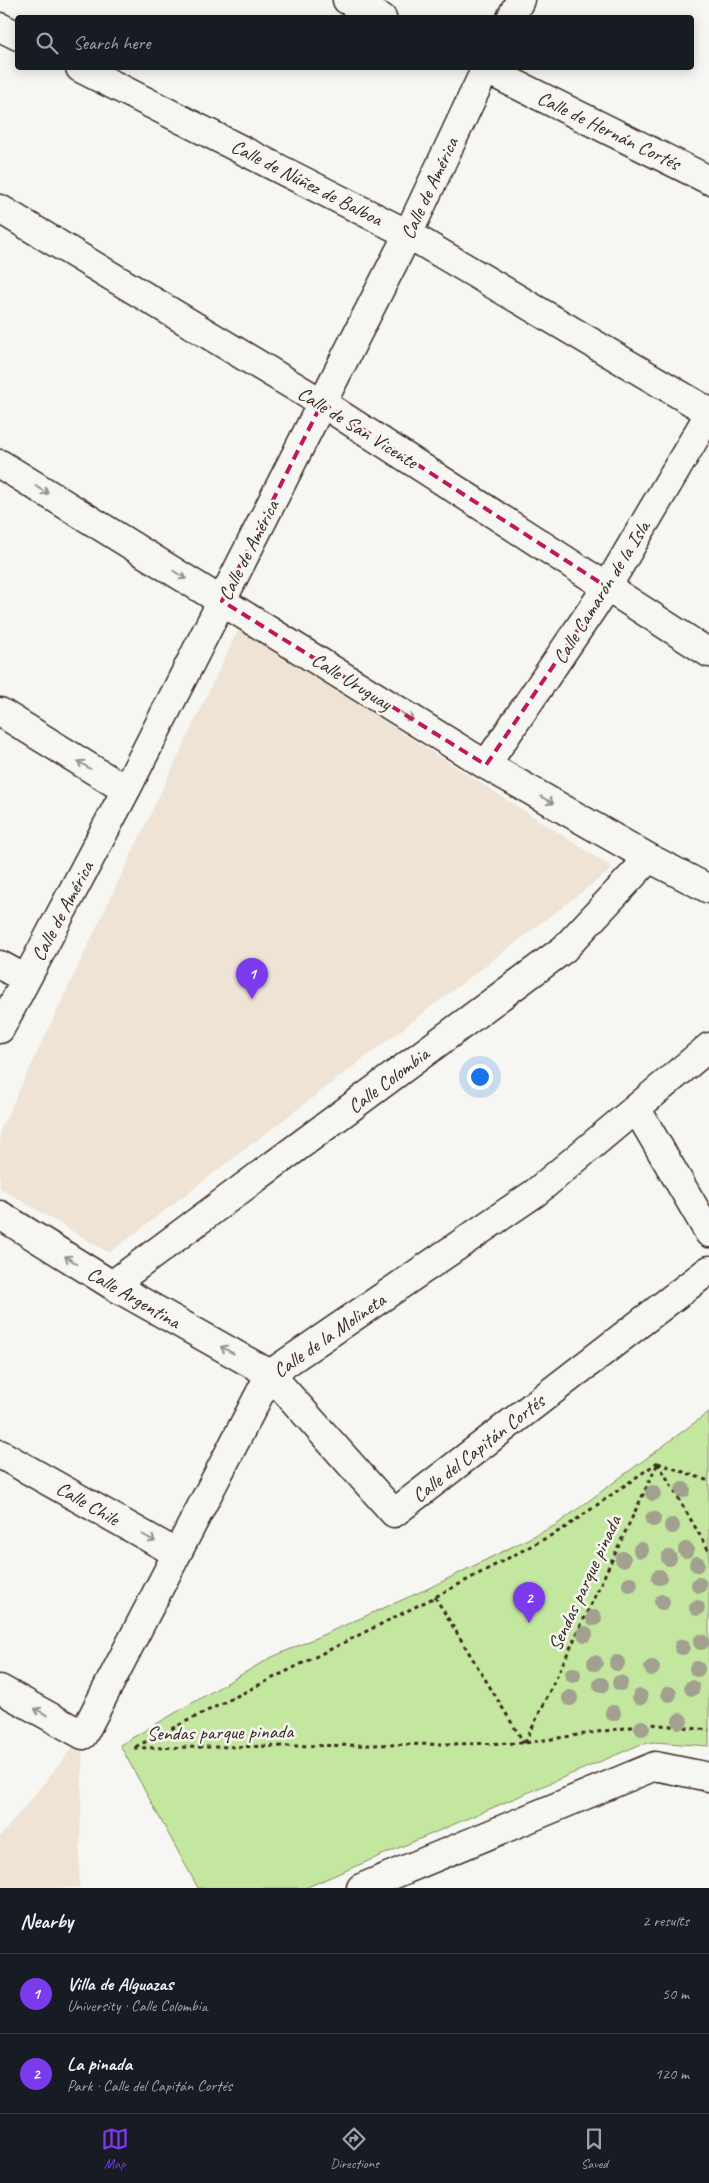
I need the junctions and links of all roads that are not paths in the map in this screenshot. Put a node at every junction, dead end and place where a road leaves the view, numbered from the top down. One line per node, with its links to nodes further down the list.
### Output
1 (347, 0): 3 (street)
2 (520, 0): 4 (street)
3 (376, 15)
4 (512, 15)
5 (0, 27): 6 (street)
6 (15, 34)
7 (84, 70): 12 (street, Calle de Núñez de Balboa)
8 (484, 70): 12 (street, Calle de América)
9 (489, 70): 10 (street, Calle de Hernán Cortés)
10 (709, 180)
11 (0, 209): 13 (street, Calle de San Vicente)
12 (408, 234): 13 (street, Calle de América); 14 (street, Calle de Núñez de Balboa)
13 (322, 403): 16 (street, Calle de San Vicente); 17 (street, Calle de América)
14 (709, 413): 16 (street, Calle Camarón de la Isla)
15 (0, 464): 17 (street, Calle Uruguay, one-way to 17)
16 (607, 588): 18 (street, Calle de San Vicente); 20 (street, Calle Camarón de la Isla)
17 (222, 601): 20 (street, Calle Uruguay, one-way to 20); 21 (street, Calle de América)
18 (709, 653)
19 (0, 712): 21 (street, one-way to 19)
20 (486, 765): 22 (street, Calle Uruguay, one-way to 22)
21 (126, 790): 25 (street, Calle de América)
22 (648, 858): 23 (street, Calle Uruguay); 32 (street, Calle Colombia)
23 (709, 889)
24 (0, 965): 25 (street)
25 (26, 979): 26 (street, Calle de América)
26 (0, 1028)
27 (709, 1047): 28 (street, Calle de la Molineta)
28 (636, 1108): 30 (street); 33 (street, Calle de la Molineta)
29 (0, 1215): 32 (street, Calle Argentina, one-way to 29)
30 (709, 1233)
31 (709, 1270): 33 (street, Calle del Capitán Cortés)
32 (112, 1285): 33 (street, Calle Argentina, one-way to 32)
33 (270, 1374): 35 (street, Calle de la Molineta)
34 (0, 1454): 35 (street, Calle Chile, one-way to 35)
35 (176, 1553): 36 (street, Calle de la Molineta, one-way to 36)
36 (0, 1689)
37 (709, 1777): 38 (street)
38 (361, 1888)

